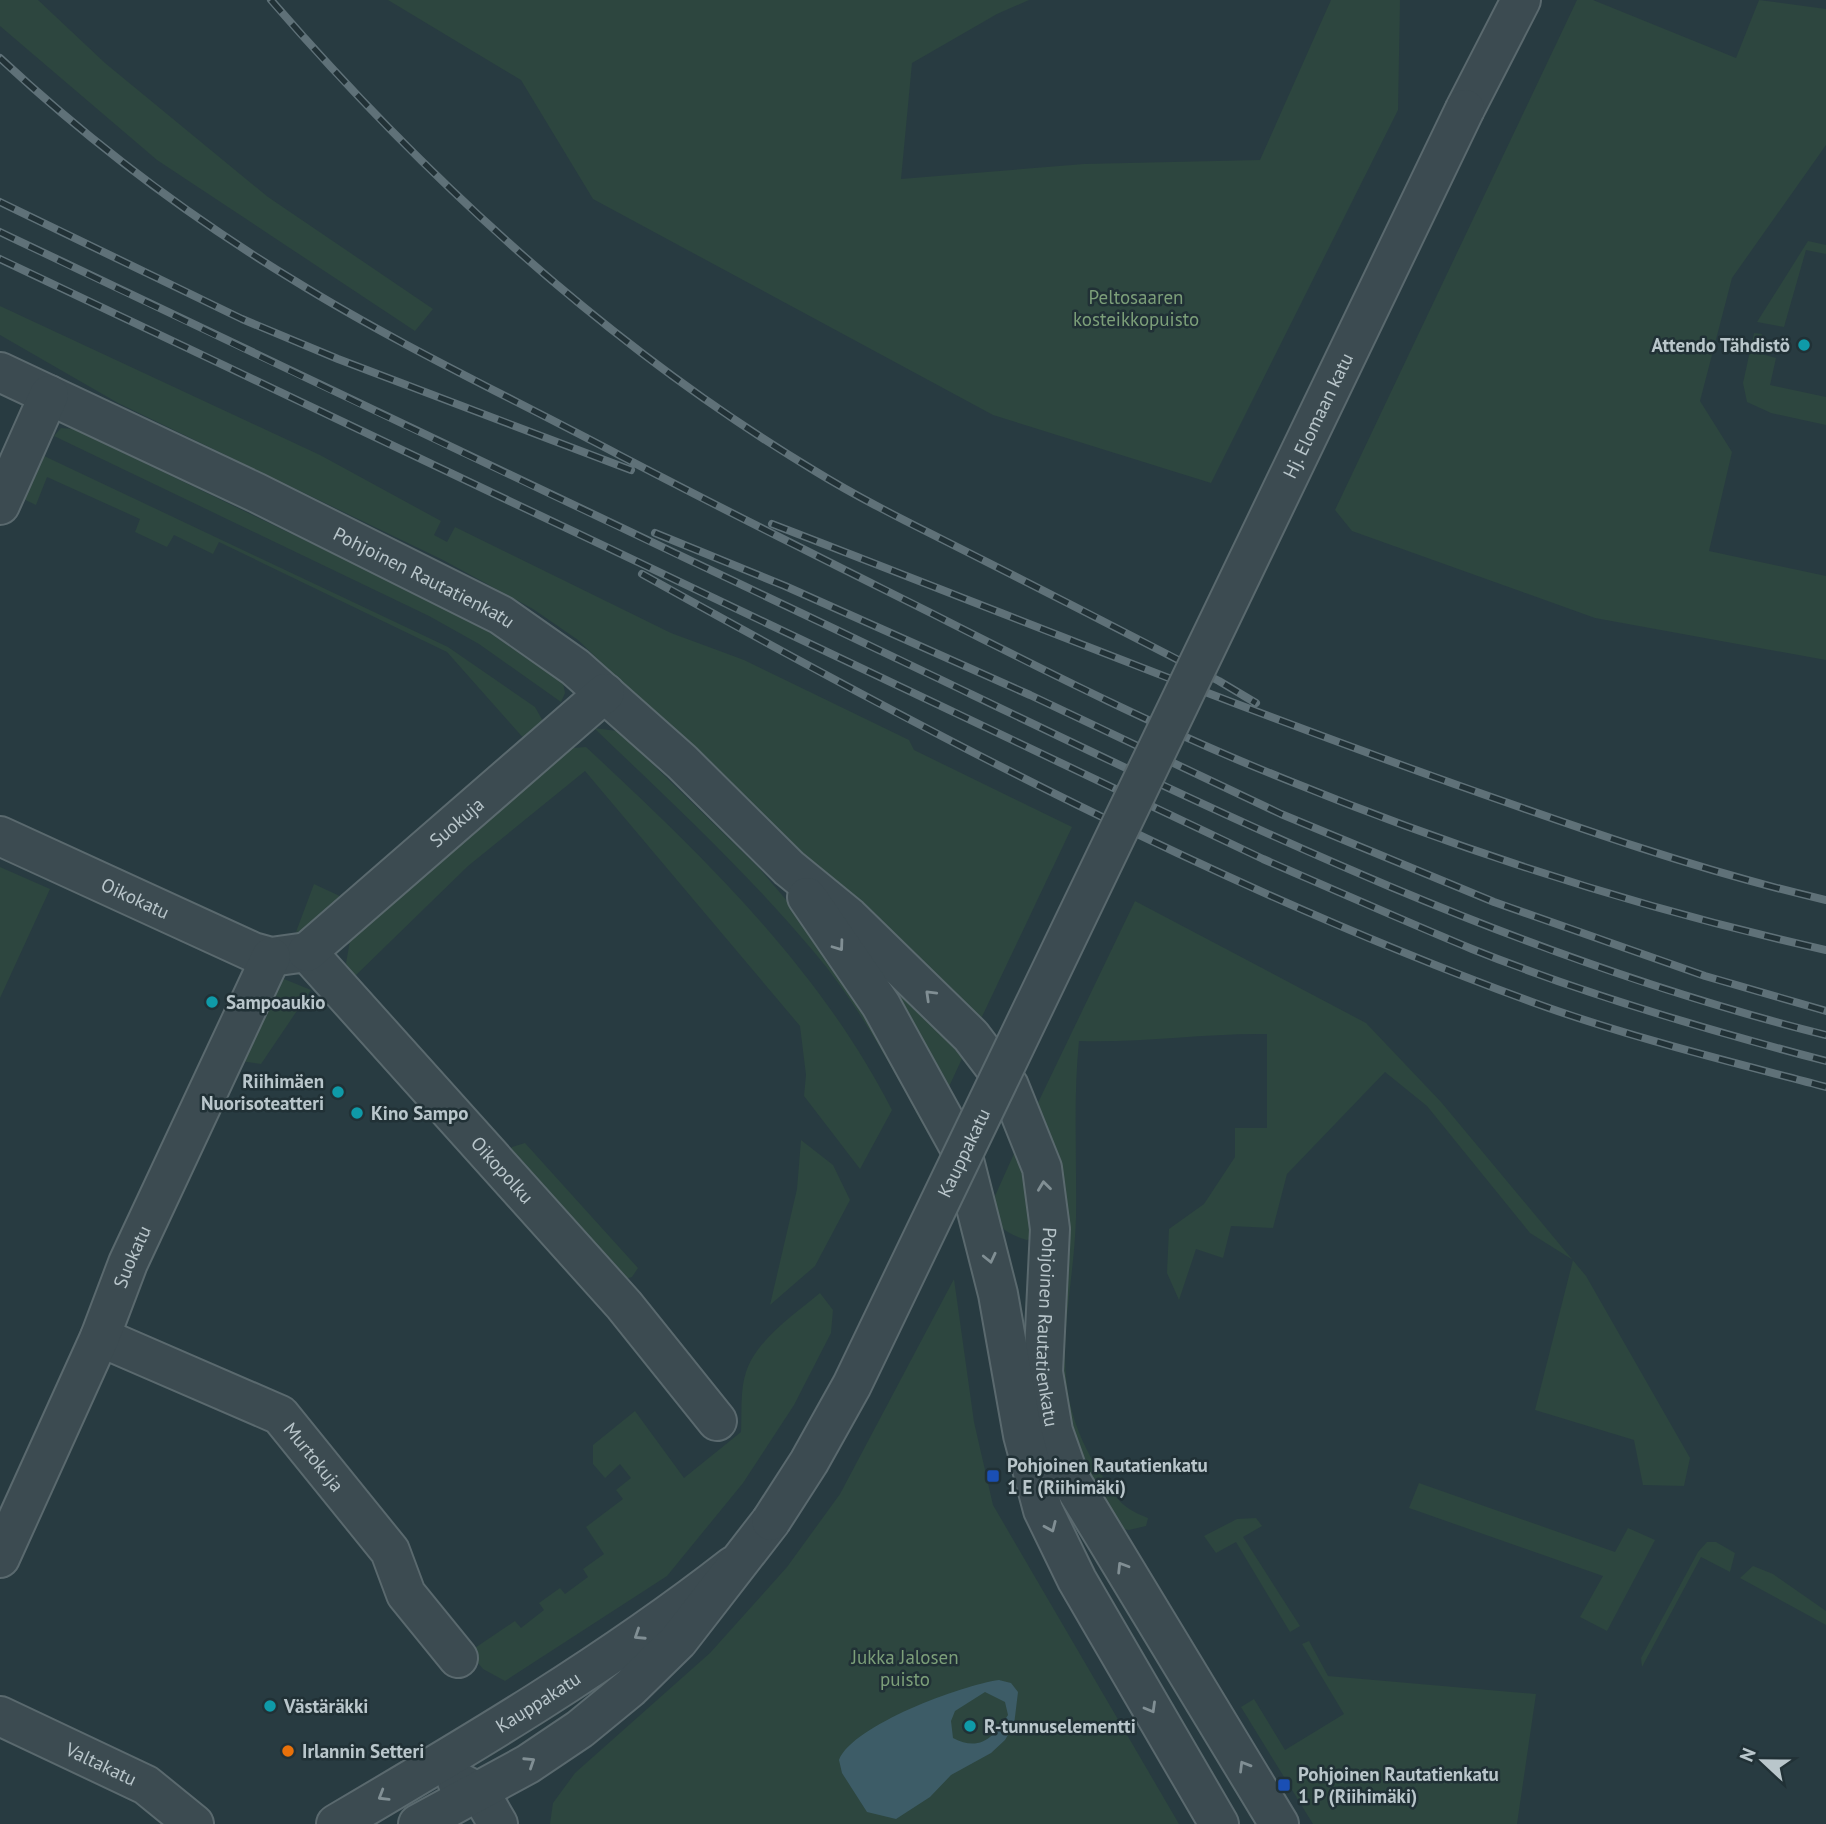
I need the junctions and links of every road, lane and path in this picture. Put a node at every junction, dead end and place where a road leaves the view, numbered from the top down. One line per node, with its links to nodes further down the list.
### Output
1 (1498, 0): 3 (street, Hj. Elomaan katu)
2 (1521, 0): 3 (street, Hj. Elomaan katu)
3 (1465, 108): 8 (street, Hj. Elomaan katu, bridge)
4 (0, 372): 5 (street, Pohjoinen Rautatienkatu)
5 (49, 395): 6 (street); 7 (street, Pohjoinen Rautatienkatu)
6 (0, 505)
7 (605, 693): 10 (street, Pohjoinen Rautatienkatu); 11 (street, Suokuja)
8 (1169, 722): 15 (street, Kauppakatu, bridge)
9 (0, 836): 11 (street, Oikokatu)
10 (789, 868): 23 (street, Pohjoinen Rautatienkatu, one-way to 23); 24 (street, Pohjoinen Rautatienkatu, one-way to 10)
11 (289, 955): 12 (street, Suokatu); 13 (street, Oikopolku)
12 (100, 1338): 14 (street, Suokatu); 16 (street, Murtokuja)
13 (717, 1421)
14 (0, 1558)
15 (733, 1566): 18 (street, Kauppakatu, one-way to 18); 19 (street, Kauppakatu, one-way to 15)
16 (458, 1658)
17 (0, 1716): 21 (street, Valtakatu)
18 (430, 1768): 19 (street); 20 (street); 22 (street, Kauppakatu, one-way to 22)
19 (489, 1808): 20 (street, Kauppakatu)
20 (433, 1820)
21 (194, 1824)
22 (336, 1824)
23 (1219, 1824)
24 (1279, 1824)

